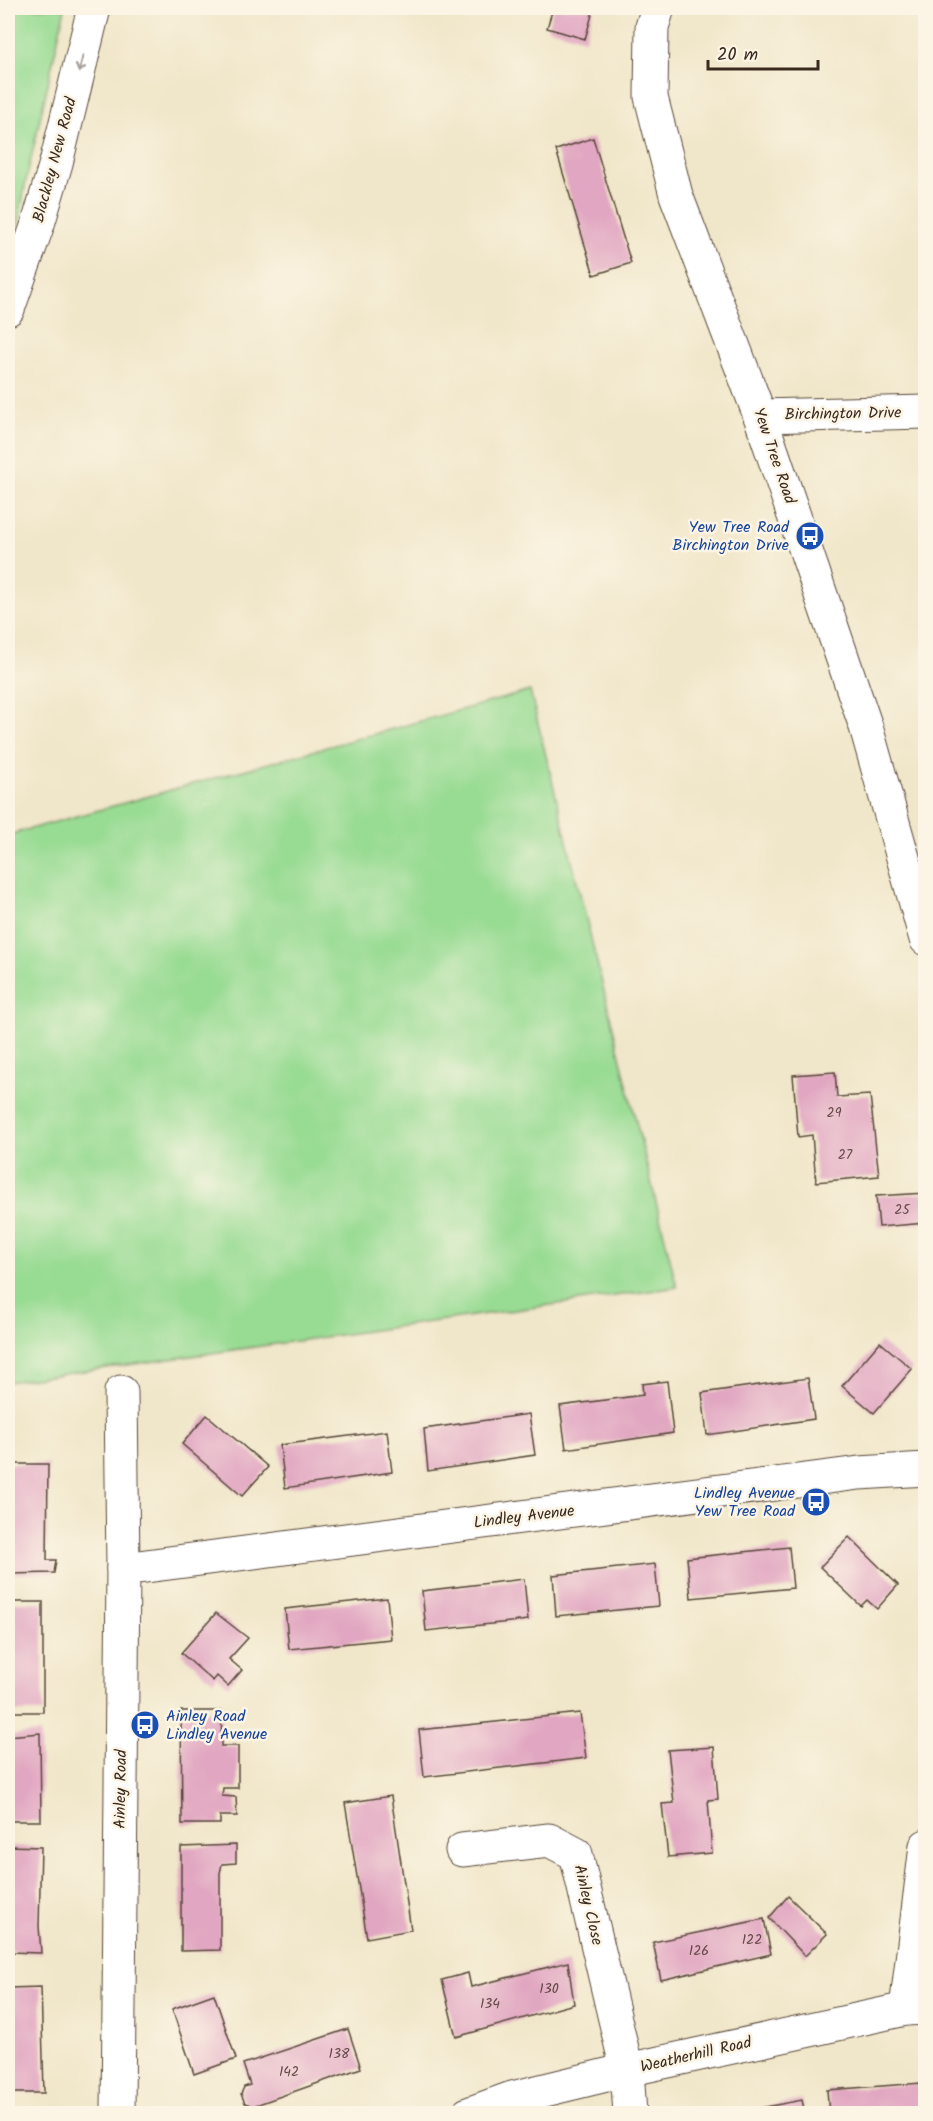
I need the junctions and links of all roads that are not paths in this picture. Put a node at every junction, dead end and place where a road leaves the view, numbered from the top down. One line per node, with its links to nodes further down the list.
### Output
1 (94, 8): 3 (main road, Blackley New Road, one-way to 3)
2 (658, 8): 5 (main road, Yew Tree Road)
3 (8, 309)
4 (926, 412): 5 (main road, Birchington Drive)
5 (760, 416): 6 (main road, Yew Tree Road)
6 (926, 939)
7 (122, 1392): 9 (main road, Ainley Road)
8 (926, 1469): 9 (main road, Lindley Avenue)
9 (123, 1569): 14 (main road, Ainley Road)
10 (926, 1846): 12 (main road)
11 (462, 1851): 13 (main road, Ainley Close)
12 (916, 2008): 13 (main road, Weatherhill Road)
13 (627, 2070): 15 (main road, Weatherhill Road); 16 (main road, Ainley Close)
14 (118, 2114)
15 (468, 2114)
16 (630, 2114)

